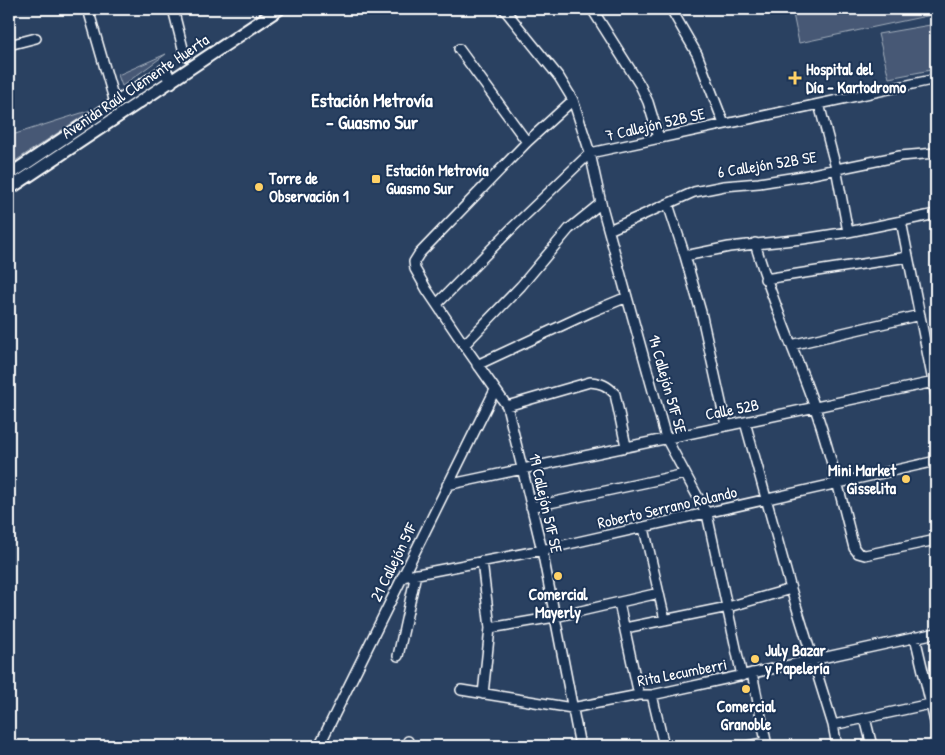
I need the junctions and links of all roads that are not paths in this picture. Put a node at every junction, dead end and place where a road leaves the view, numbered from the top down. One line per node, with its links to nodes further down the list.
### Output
1 (88, 9): 14 (street)
2 (173, 9): 10 (street)
3 (279, 9): 12 (street, Avenida Raúl Clemente Huerta)
4 (504, 9): 13 (street, 14 Callejón 51F SE)
5 (592, 9): 17 (street)
6 (671, 9): 16 (street)
7 (36, 38): 8 (street)
8 (9, 45)
9 (459, 49): 18 (street)
10 (185, 56)
11 (936, 80): 15 (street, 7 Callejón 52B SE)
12 (171, 82): 14 (street, Avenida Raúl Clemente Huerta); 23 (street, Avenida Raúl Clemente Huerta)
13 (573, 100): 18 (street); 20 (street, 14 Callejón 51F SE)
14 (116, 103): 22 (street, Avenida Raúl Clemente Huerta)
15 (819, 104): 16 (street, 7 Callejón 52B SE); 21 (street)
16 (724, 124): 17 (street, 7 Callejón 52B SE)
17 (659, 138): 20 (street, 7 Callejón 52B SE)
18 (527, 142): 35 (street, 19 Callejón 51F SE)
19 (936, 153): 21 (street, 6 Callejón 52B SE)
20 (590, 154): 24 (street, 14 Callejón 51F SE); 35 (street, 7 Callejón 52B SE)
21 (836, 168): 25 (street, 6 Callejón 52B SE); 29 (street)
22 (9, 175)
23 (9, 189)
24 (601, 202): 28 (street, 14 Callejón 51F SE); 38 (street)
25 (668, 204): 28 (street, 6 Callejón 52B SE); 31 (street)
26 (936, 214): 27 (street)
27 (900, 221): 29 (street); 32 (street)
28 (609, 230): 34 (street, 14 Callejón 51F SE)
29 (848, 232): 30 (street)
30 (755, 243): 31 (street); 33 (street)
31 (685, 256): 46 (street)
32 (908, 257): 33 (street); 36 (street)
33 (765, 279): 37 (street)
34 (628, 297): 39 (street); 47 (street, 14 Callejón 51F SE)
35 (438, 304): 38 (street, 19 Callejón 51F SE)
36 (920, 315): 37 (street); 40 (street)
37 (791, 345): 44 (street)
38 (464, 346): 39 (street, 19 Callejón 51F SE)
39 (477, 365): 41 (street, 19 Callejón 51F SE)
40 (934, 382): 42 (street); 44 (street, Calle 52B)
41 (495, 390): 43 (street, 19 Callejón 51F SE); 53 (street, 21 Callejón 51F)
42 (936, 396)
43 (507, 406): 48 (street); 50 (street, 19 Callejón 51F SE)
44 (815, 408): 45 (street, Calle 52B); 52 (street)
45 (745, 422): 46 (street, Calle 52B); 54 (street)
46 (726, 425): 47 (street, Calle 52B)
47 (666, 438): 48 (street, Calle 52B); 51 (street, 14 Callejón 51F SE)
48 (626, 446): 50 (street, Calle 52B)
49 (936, 461): 52 (street, Roberto Serrano Rolando)
50 (522, 468): 53 (street, Calle 52B); 55 (street, 19 Callejón 51F SE)
51 (685, 474): 55 (street); 56 (street, 14 Callejón 51F SE)
52 (838, 483): 54 (street, Roberto Serrano Rolando); 58 (street)
53 (447, 485): 62 (street, 21 Callejón 51F)
54 (766, 500): 56 (street, Roberto Serrano Rolando); 63 (street)
55 (531, 507): 59 (street, 19 Callejón 51F SE)
56 (707, 514): 57 (street, Roberto Serrano Rolando); 66 (street, 14 Callejón 51F SE)
57 (644, 528): 59 (street, Roberto Serrano Rolando); 64 (street)
58 (936, 540)
59 (542, 550): 60 (street, Roberto Serrano Rolando); 67 (street, 19 Callejón 51F SE)
60 (482, 562): 61 (street, Roberto Serrano Rolando); 69 (street)
61 (416, 574): 62 (street, Roberto Serrano Rolando); 73 (street)
62 (402, 577): 87 (street, 21 Callejón 51F)
63 (791, 589): 66 (street); 74 (street)
64 (659, 593): 65 (street); 68 (street)
65 (619, 602): 67 (street); 70 (street)
66 (728, 607): 68 (street); 76 (street, 14 Callejón 51F SE)
67 (555, 617): 69 (street); 82 (street, 19 Callejón 51F SE)
68 (665, 620): 70 (street)
69 (490, 628): 78 (street)
70 (625, 628): 79 (street)
71 (936, 633): 72 (street, Rita Lecumberri)
72 (915, 637): 74 (street, Rita Lecumberri); 81 (street)
73 (398, 656)
74 (813, 660): 75 (street, Rita Lecumberri); 84 (street)
75 (752, 673): 76 (street, Rita Lecumberri); 86 (street)
76 (742, 676): 80 (street, Rita Lecumberri)
77 (461, 690): 78 (street, Rita Lecumberri)
78 (483, 694): 82 (street, Rita Lecumberri)
79 (640, 695): 80 (street, Rita Lecumberri); 82 (street, Rita Lecumberri)
80 (652, 695): 89 (street)
81 (930, 704): 83 (street); 85 (street)
82 (572, 708): 88 (street, 19 Callejón 51F SE)
83 (865, 718): 84 (street); 92 (street)
84 (833, 725): 91 (street)
85 (936, 726)
86 (766, 744): 90 (street)
87 (318, 746)
88 (580, 746)
89 (664, 746)
90 (747, 746)
91 (837, 746)
92 (872, 746)

